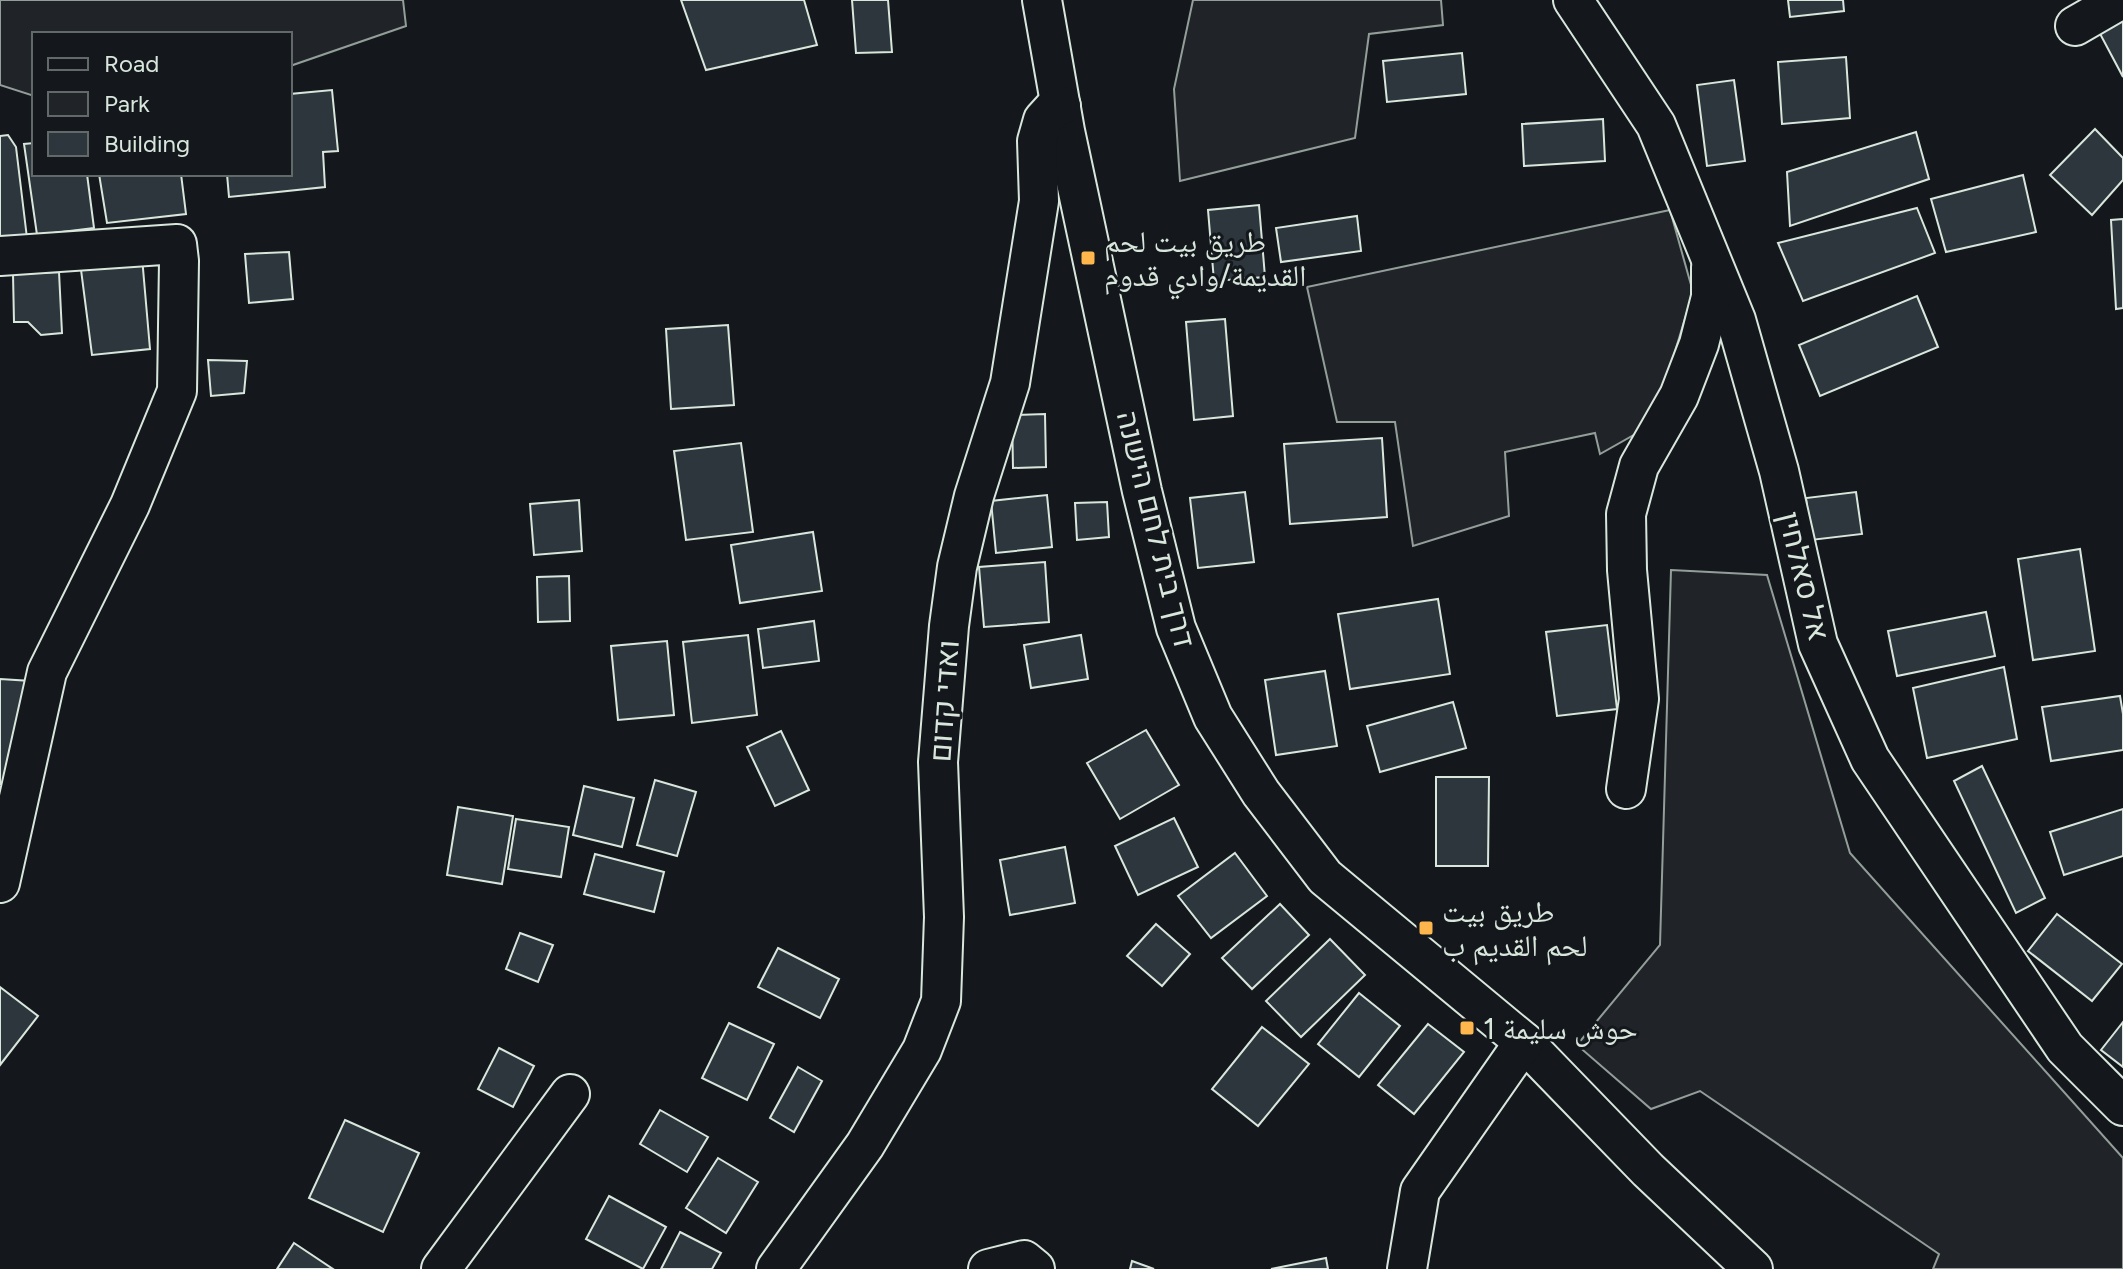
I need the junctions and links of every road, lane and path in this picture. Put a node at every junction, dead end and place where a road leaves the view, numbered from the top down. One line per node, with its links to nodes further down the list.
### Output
1 (1042, 0): 5 (street, דרך בית לחם הישנה)
2 (1573, 0): 7 (street, אל סאלחין)
3 (2120, 0): 4 (street)
4 (2075, 26)
5 (1061, 106): 10 (street, דרך בית לחם הישנה); 14 (street, ואדי קדום)
6 (0, 256): 9 (street)
7 (1711, 260): 8 (street); 12 (street, אל סאלחין)
8 (1626, 789)
9 (0, 883)
10 (1524, 1042): 17 (street); 18 (street, דרך בית לחם הישנה)
11 (570, 1094): 13 (street)
12 (2123, 1106)
13 (441, 1269)
14 (776, 1269)
15 (988, 1269): 16 (street)
16 (1035, 1269)
17 (1407, 1269)
18 (1753, 1269)

